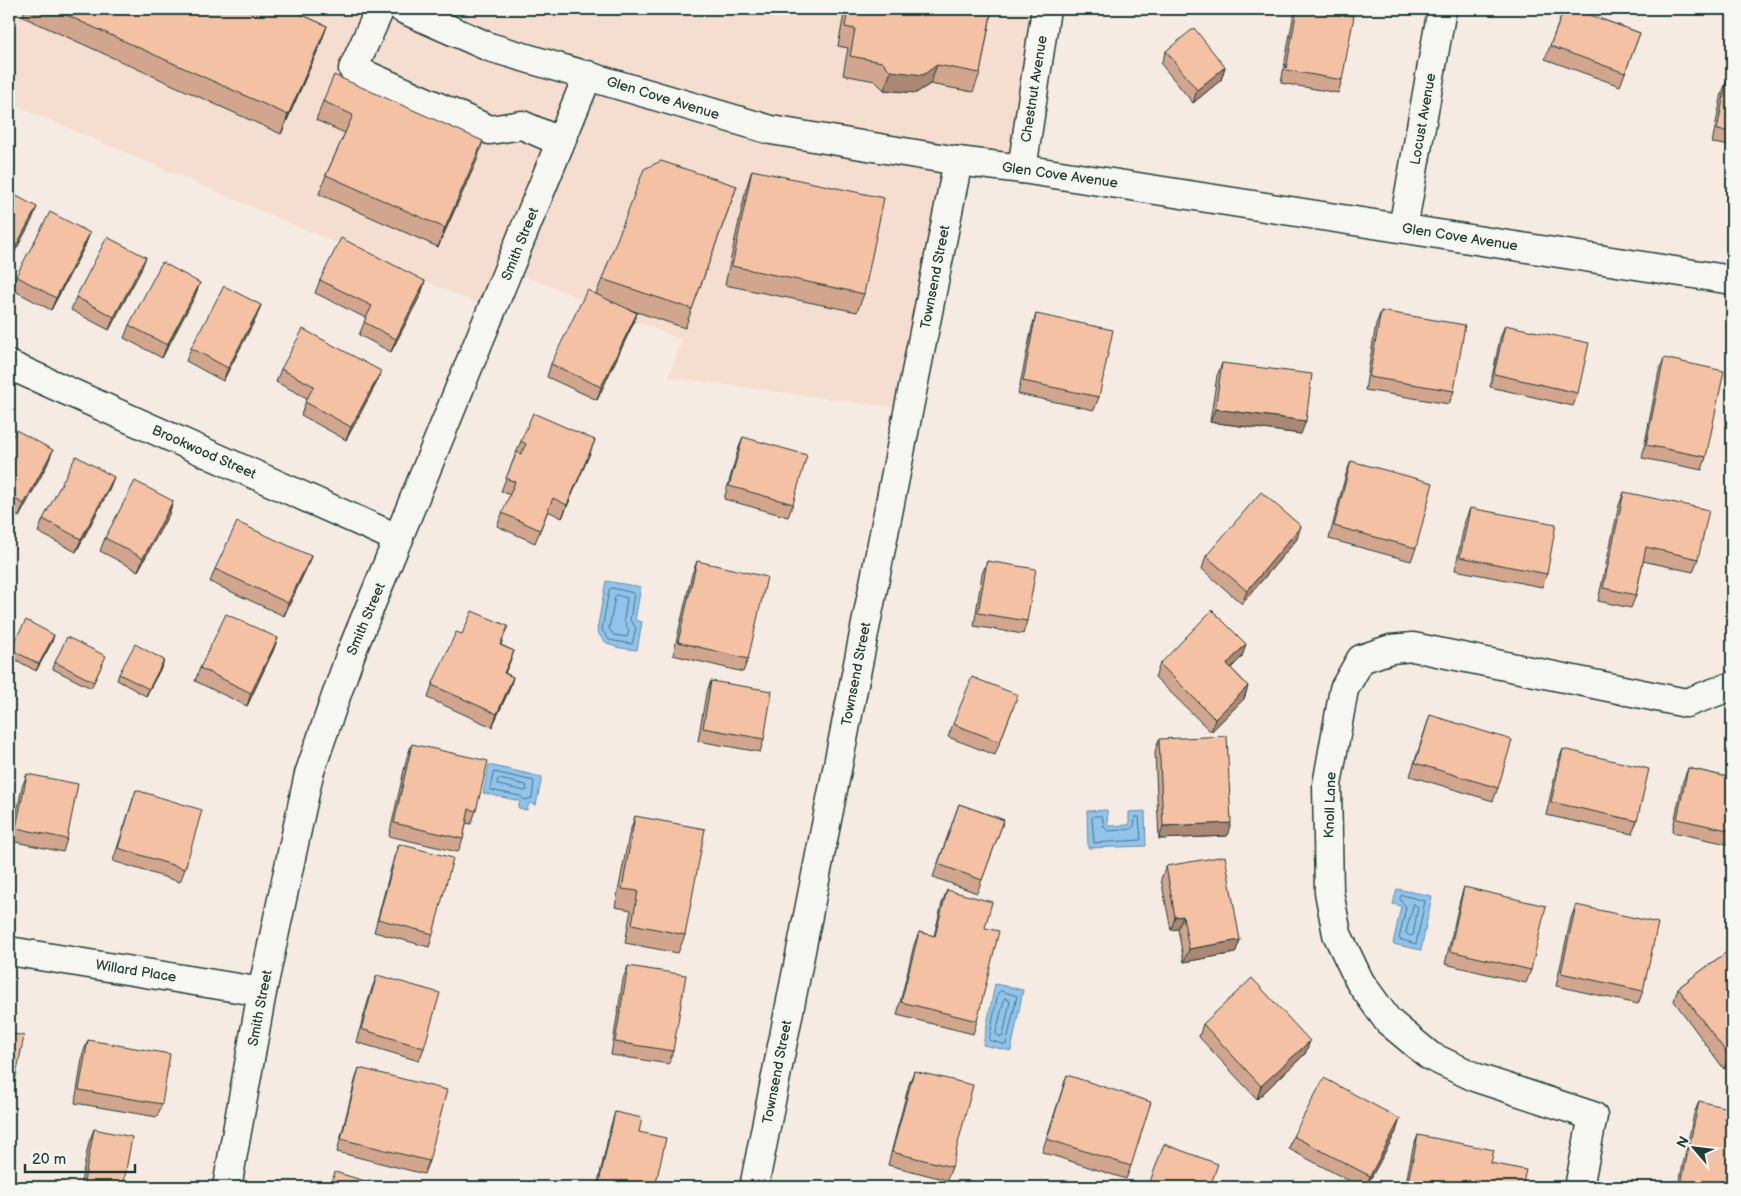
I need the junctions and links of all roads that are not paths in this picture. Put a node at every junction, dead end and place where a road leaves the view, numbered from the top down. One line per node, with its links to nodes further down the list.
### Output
1 (380, 9): 6 (street)
2 (403, 9): 5 (street, Glen Cove Avenue)
3 (1046, 9): 8 (street, Chestnut Avenue)
4 (1442, 9): 9 (street, Locust Avenue)
5 (588, 75): 6 (street, Smith Street); 7 (street, Glen Cove Avenue)
6 (561, 142): 12 (street, Smith Street)
7 (958, 162): 8 (street, Glen Cove Avenue); 17 (street, Townsend Street)
8 (1022, 169): 9 (street, Glen Cove Avenue)
9 (1404, 228): 10 (street, Glen Cove Avenue)
10 (1732, 280)
11 (9, 365): 12 (street, Brookwood Street)
12 (399, 539): 15 (street, Smith Street)
13 (1732, 686): 18 (street, Knoll Lane)
14 (9, 951): 15 (street, Willard Place)
15 (262, 992): 16 (street, Smith Street)
16 (227, 1187)
17 (754, 1187)
18 (1578, 1187)

